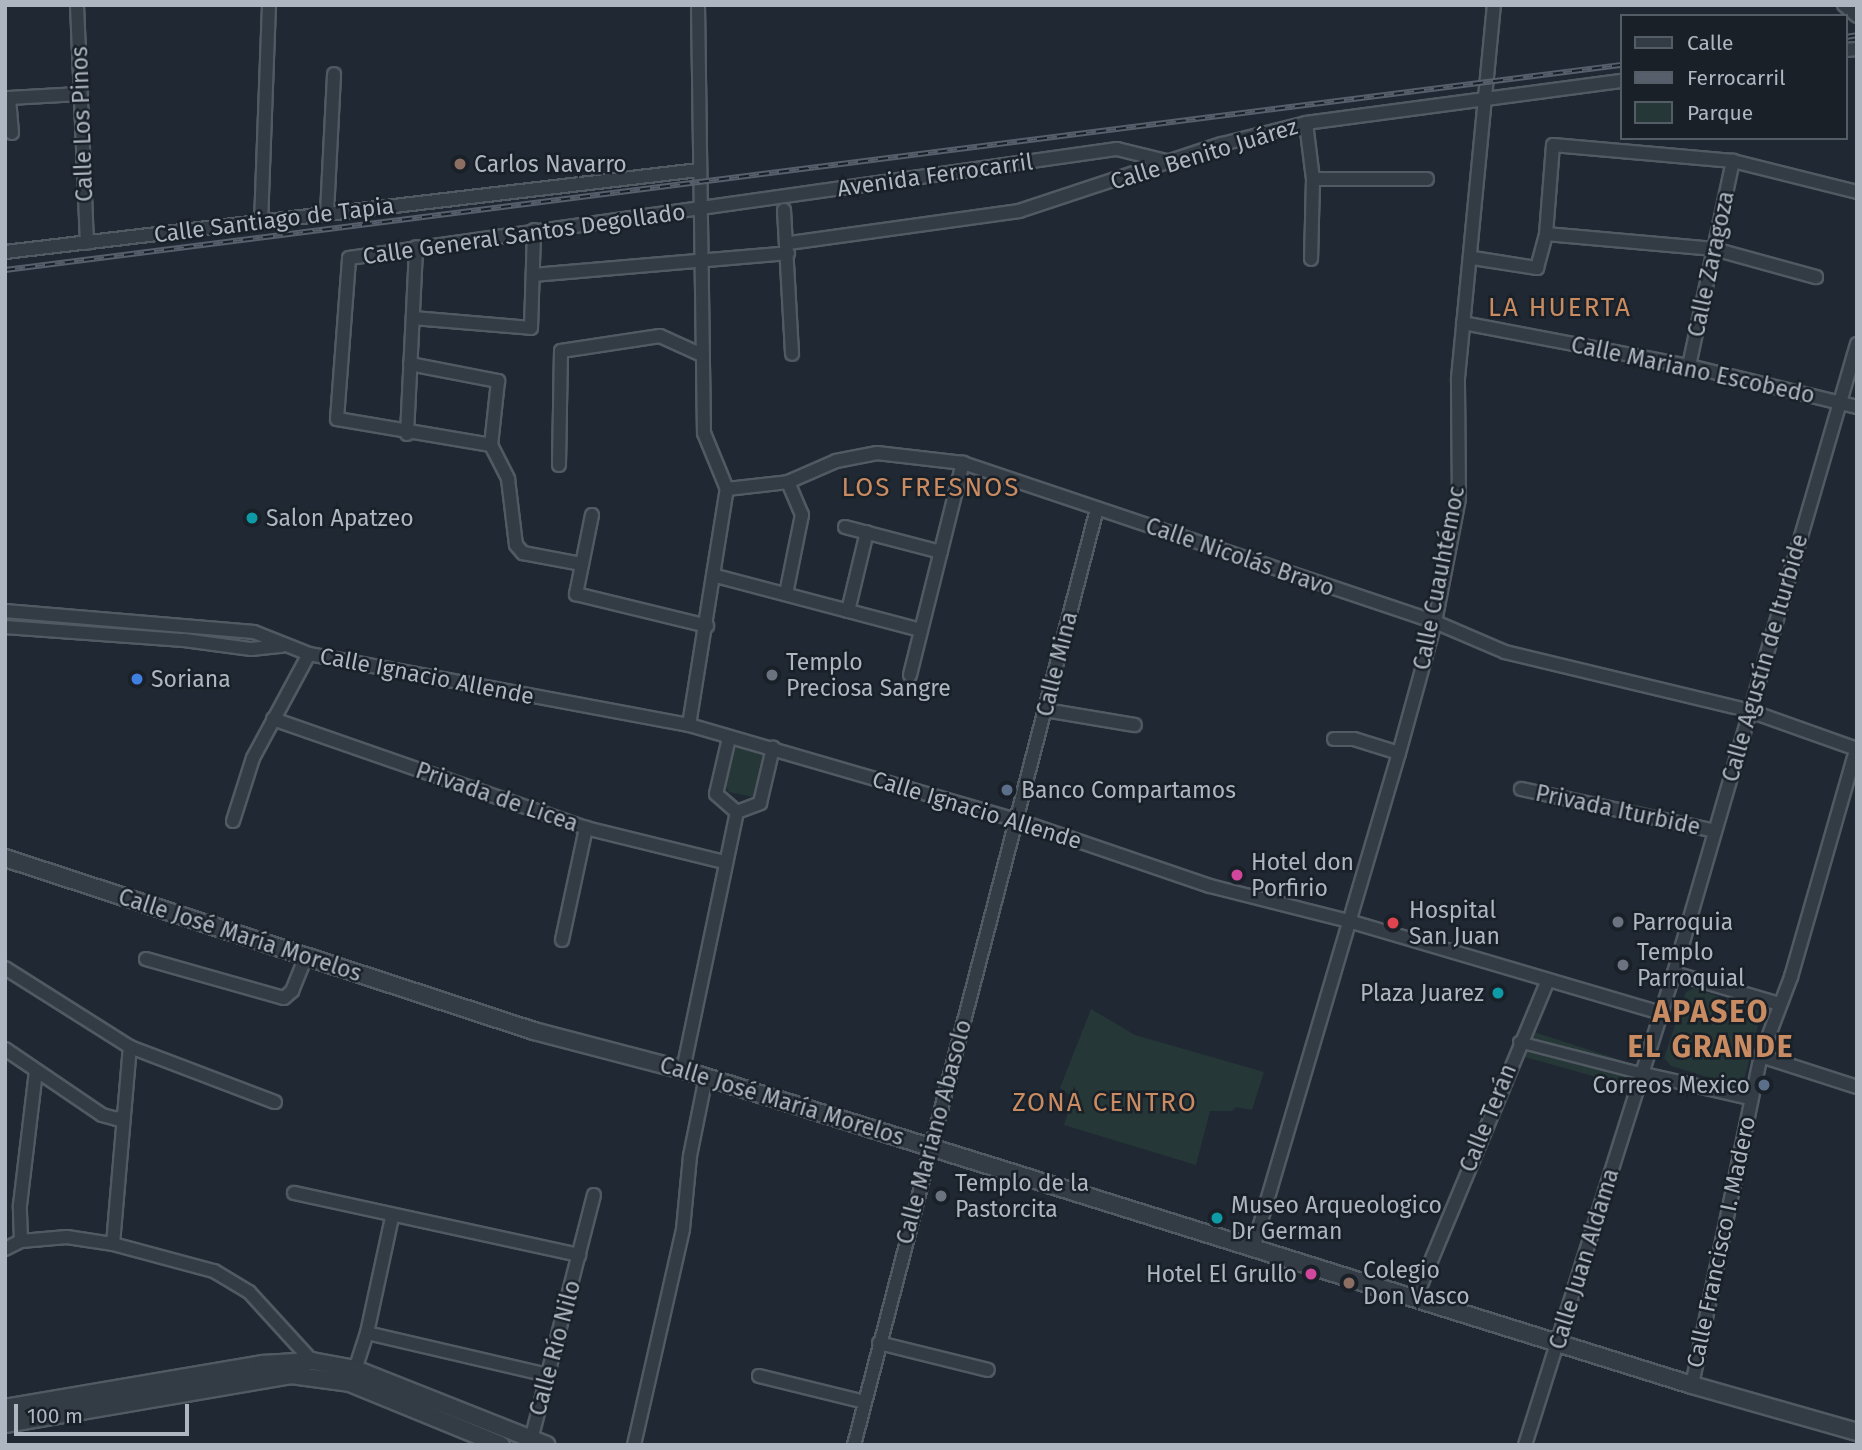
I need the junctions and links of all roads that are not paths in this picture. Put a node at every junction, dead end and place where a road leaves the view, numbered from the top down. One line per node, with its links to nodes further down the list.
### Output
1 (77, 5): 9 (street, Calle Los Pinos)
2 (269, 5): 22 (street)
3 (698, 5): 15 (street)
4 (1494, 5): 10 (street, Calle Cuauhtémoc)
5 (1844, 5): 6 (street)
6 (1857, 16)
7 (334, 74): 21 (street)
8 (1620, 82): 10 (street, Calle Benito Juárez)
9 (79, 94): 12 (street); 25 (street, Calle Los Pinos)
10 (1484, 101): 11 (street, Calle Benito Juárez); 30 (street, Calle Cuauhtémoc)
11 (1306, 123): 14 (street, Calle Benito Juárez); 16 (street)
12 (12, 133)
13 (1733, 161): 18 (street); 24 (street); 28 (street, Calle Zaragoza)
14 (1170, 162): 19 (street, Avenida Ferrocarril); 27 (street, Calle Benito Juárez)
15 (699, 170): 19 (street); 21 (street, Calle Santiago de Tapia)
16 (1313, 179): 17 (street); 31 (street)
17 (1427, 179)
18 (1857, 192)
19 (699, 209): 23 (street, Calle General Santos Degollado); 32 (street)
20 (784, 210): 27 (street)
21 (327, 213): 22 (street, Calle Santiago de Tapia)
22 (261, 223): 25 (street, Calle Santiago de Tapia)
23 (534, 230): 26 (street, Calle General Santos Degollado); 33 (street)
24 (1546, 234): 28 (street); 30 (street)
25 (87, 243): 29 (street, Calle Santiago de Tapia)
26 (416, 247): 35 (street); 44 (street, Calle General Santos Degollado)
27 (789, 248): 32 (street, Calle Benito Juárez); 38 (street)
28 (1714, 249): 34 (street); 41 (street, Calle Zaragoza)
29 (5, 252)
30 (1473, 258): 36 (street, Calle Cuauhtémoc)
31 (1311, 259)
32 (699, 261): 33 (street, Calle Benito Juárez); 39 (street)
33 (533, 275): 35 (street)
34 (1816, 277)
35 (413, 318): 40 (street)
36 (1463, 323): 41 (street, Calle Mariano Escobedo); 60 (street, Calle Cuauhtémoc)
37 (1857, 345): 42 (street, Calle Agustín de Iturbide)
38 (792, 354)
39 (702, 355): 47 (street); 49 (street)
40 (410, 364): 44 (street); 45 (street)
41 (1689, 366): 42 (street, Calle Mariano Escobedo)
42 (1840, 402): 43 (street, Calle Mariano Escobedo); 68 (street, Calle Agustín de Iturbide)
43 (1857, 407)
44 (407, 434): 45 (street)
45 (491, 445): 55 (street)
46 (963, 463): 48 (street, Calle Nicolás Bravo); 50 (street, Calle Nicolás Bravo); 54 (street)
47 (559, 465)
48 (788, 482): 49 (street, Calle Nicolás Bravo); 57 (street)
49 (727, 489): 56 (street)
50 (1097, 509): 60 (street, Calle Nicolás Bravo); 67 (street, Calle Mina)
51 (592, 515): 55 (street)
52 (845, 527): 53 (street)
53 (867, 532): 54 (street); 59 (street)
54 (941, 552): 63 (street)
55 (582, 564): 61 (street)
56 (716, 576): 57 (street); 61 (street)
57 (786, 594): 59 (street)
58 (5, 611): 64 (street, Calle Ignacio Allende)
59 (848, 611): 63 (street)
60 (1435, 622): 68 (street, Calle Nicolás Bravo); 76 (street, Calle Cuauhtémoc)
61 (707, 626): 70 (street)
62 (5, 627): 64 (street, Calle Ignacio Allende)
63 (921, 631): 66 (street)
64 (282, 646): 65 (street, Calle Ignacio Allende)
65 (309, 654): 69 (street); 70 (street, Calle Ignacio Allende)
66 (910, 675)
67 (1045, 710): 71 (street); 79 (street, Calle Mina)
68 (1750, 710): 75 (street, Calle Nicolás Bravo); 82 (street, Calle Agustín de Iturbide)
69 (273, 719): 80 (street); 81 (street, Privada de Licea)
70 (689, 725): 72 (street, Calle Ignacio Allende)
71 (1135, 725)
72 (729, 738): 74 (street, Calle Ignacio Allende); 78 (street)
73 (1334, 739): 76 (street)
74 (773, 748): 78 (street); 79 (street, Calle Ignacio Allende)
75 (1857, 748): 92 (street, Calle Francisco I. Madero)
76 (1399, 753): 85 (street, Calle Cuauhtémoc)
77 (1521, 789): 82 (street, Privada Iturbide)
78 (737, 812): 84 (street)
79 (1017, 820): 85 (street, Calle Ignacio Allende); 106 (street, Calle Mariano Abasolo)
80 (233, 821)
81 (586, 828): 84 (street, Privada de Licea); 86 (street)
82 (1715, 831): 90 (street, Calle Agustín de Iturbide)
83 (5, 858): 87 (street, Calle José María Morelos)
84 (724, 862): 98 (street)
85 (1352, 922): 91 (street, Calle Ignacio Allende); 112 (street, Calle Cuauhtémoc)
86 (562, 940)
87 (306, 957): 88 (street); 98 (street, Calle José María Morelos)
88 (146, 959)
89 (5, 968): 95 (street)
90 (1674, 972): 92 (street); 93 (street, Calle Agustín de Iturbide)
91 (1548, 980): 93 (street, Calle Ignacio Allende); 94 (street, Calle Terán)
92 (1779, 1004): 97 (street, Calle Francisco I. Madero)
93 (1661, 1013): 100 (street, Calle Juan Aldama)
94 (1519, 1042): 100 (street); 115 (street, Calle Terán)
95 (130, 1047): 104 (street); 105 (street)
96 (5, 1049): 99 (street)
97 (1760, 1056): 102 (street); 103 (street, Calle Francisco I. Madero)
98 (683, 1070): 101 (street, Calle José María Morelos)
99 (36, 1071): 105 (street); 110 (street)
100 (1644, 1074): 103 (street); 117 (street, Calle Juan Aldama)
101 (706, 1077): 106 (street, Calle José María Morelos); 132 (street)
102 (1857, 1087)
103 (1750, 1098): 124 (street, Calle Francisco I. Madero)
104 (275, 1102)
105 (123, 1116): 111 (street)
106 (930, 1146): 112 (street, Calle José María Morelos); 118 (street, Calle Mariano Abasolo)
107 (294, 1193): 109 (street)
108 (594, 1195): 114 (street, Calle Río Nilo)
109 (392, 1217): 114 (street); 116 (street)
110 (21, 1241): 111 (street); 113 (street)
111 (113, 1244): 119 (street)
112 (1254, 1245): 115 (street, Calle José María Morelos)
113 (5, 1249)
114 (579, 1255): 121 (street, Calle Río Nilo)
115 (1416, 1297): 117 (street, Calle José María Morelos)
116 (367, 1333): 121 (street); 122 (street)
117 (1560, 1341): 124 (street, Calle José María Morelos); 134 (street, Calle Juan Aldama)
118 (879, 1343): 120 (street); 125 (street, Calle Mariano Abasolo)
119 (312, 1361): 122 (street); 126 (street)
120 (988, 1370)
121 (548, 1375): 129 (street, Calle Río Nilo)
122 (353, 1376): 127 (street); 129 (street); 130 (street)
123 (759, 1377): 125 (street)
124 (1692, 1385): 128 (street, Calle José María Morelos)
125 (865, 1402): 133 (street, Calle Mariano Abasolo)
126 (5, 1408)
127 (5, 1424)
128 (1857, 1432)
129 (531, 1440): 131 (street)
130 (501, 1445)
131 (547, 1445)
132 (634, 1445)
133 (855, 1445)
134 (1525, 1445)

